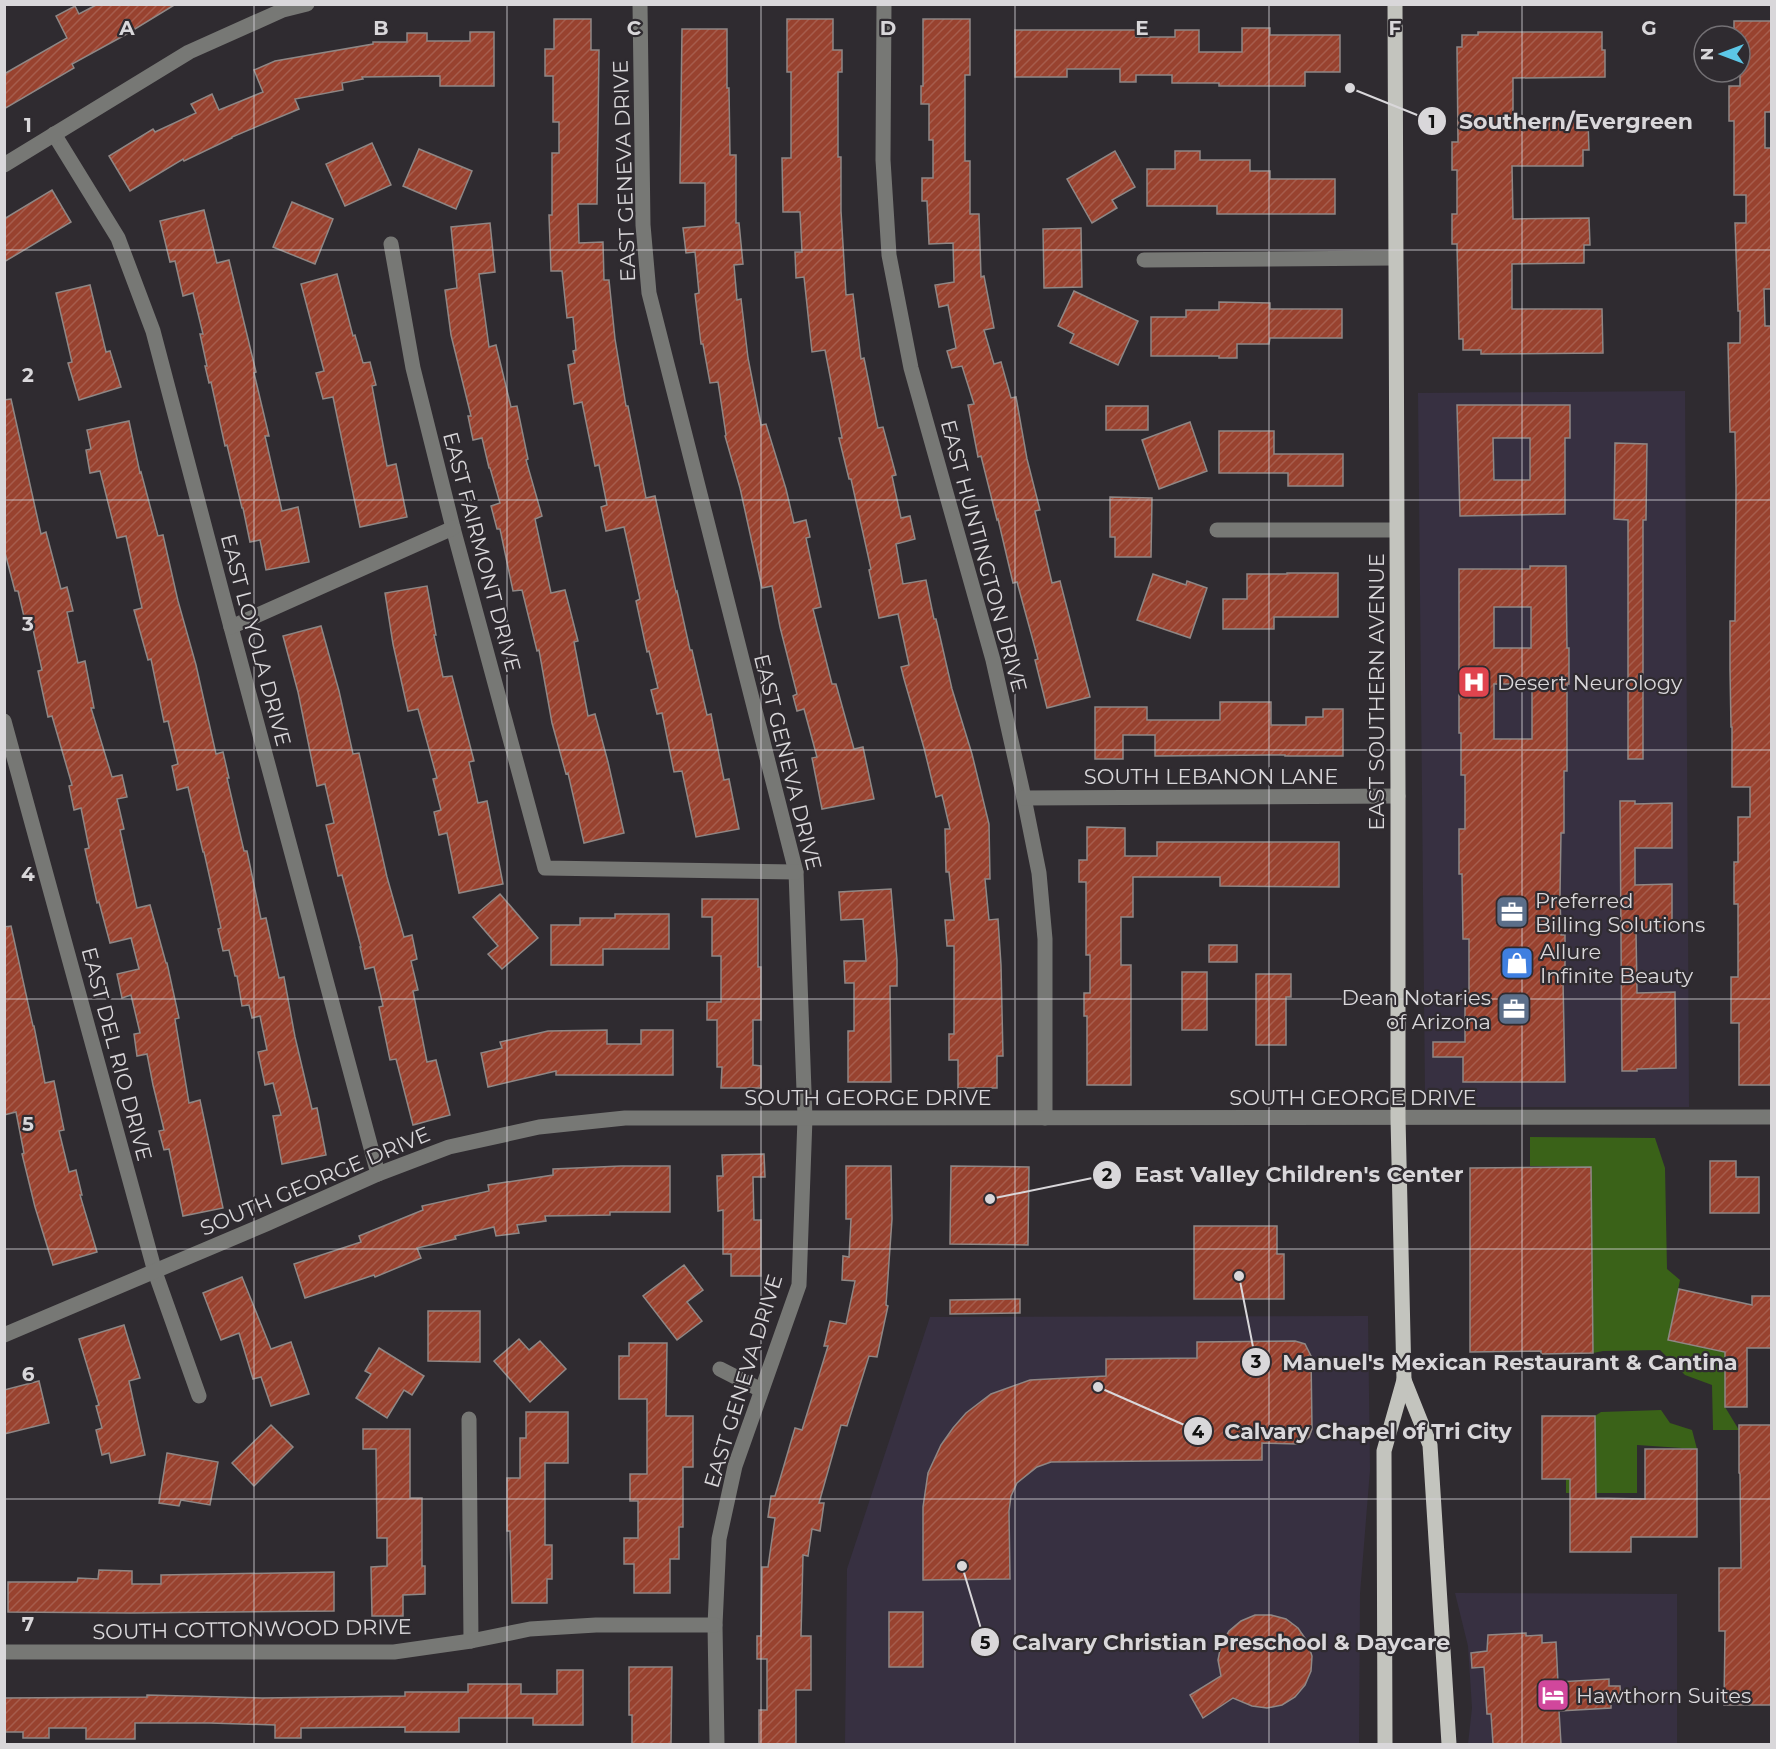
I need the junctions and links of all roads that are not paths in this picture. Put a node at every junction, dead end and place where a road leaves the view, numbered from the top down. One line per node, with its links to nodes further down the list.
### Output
1 (307, 4): 5 (street)
2 (640, 4): 17 (street, EAST GENEVA DRIVE)
3 (884, 4): 16 (street, EAST HUNTINGTON DRIVE)
4 (1395, 4): 8 (main road, EAST SOUTHERN AVENUE)
5 (54, 134): 6 (street); 13 (street, EAST LOYOLA DRIVE)
6 (4, 165)
7 (391, 244): 10 (street, EAST FAIRMONT DRIVE)
8 (1395, 258): 9 (street); 12 (main road, EAST SOUTHERN AVENUE)
9 (1144, 260)
10 (453, 528): 13 (street); 17 (street, EAST FAIRMONT DRIVE)
11 (1217, 530): 12 (street)
12 (1396, 530): 15 (main road, EAST SOUTHERN AVENUE)
13 (231, 627): 22 (street, EAST LOYOLA DRIVE)
14 (4, 721): 23 (street, EAST DEL RIO DRIVE)
15 (1398, 796): 16 (street, SOUTH LEBANON LANE); 20 (main road, EAST SOUTHERN AVENUE)
16 (1024, 798): 19 (street, EAST HUNTINGTON DRIVE)
17 (796, 872): 21 (street, EAST GENEVA DRIVE)
18 (1772, 1117): 20 (street, SOUTH GEORGE DRIVE)
19 (1046, 1118): 20 (street, SOUTH GEORGE DRIVE); 21 (street, SOUTH GEORGE DRIVE)
20 (1398, 1118): 26 (main road, EAST SOUTHERN AVENUE)
21 (805, 1119): 22 (street, SOUTH GEORGE DRIVE); 27 (street, EAST GENEVA DRIVE)
22 (378, 1174): 23 (street, SOUTH GEORGE DRIVE)
23 (155, 1272): 24 (street, SOUTH GEORGE DRIVE); 28 (street, EAST DEL RIO DRIVE)
24 (4, 1335)
25 (720, 1369): 27 (street)
26 (1404, 1380): 34 (main road, EAST SOUTHERN AVENUE); 35 (main road, EAST SOUTHERN AVENUE)
27 (761, 1390): 30 (street, EAST GENEVA DRIVE)
28 (199, 1396)
29 (468, 1419): 31 (street)
30 (715, 1625): 31 (street, SOUTH COTTONWOOD DRIVE); 33 (street, EAST GENEVA DRIVE)
31 (471, 1641): 32 (street, SOUTH COTTONWOOD DRIVE)
32 (4, 1652)
33 (717, 1744)
34 (1385, 1744)
35 (1449, 1744)

